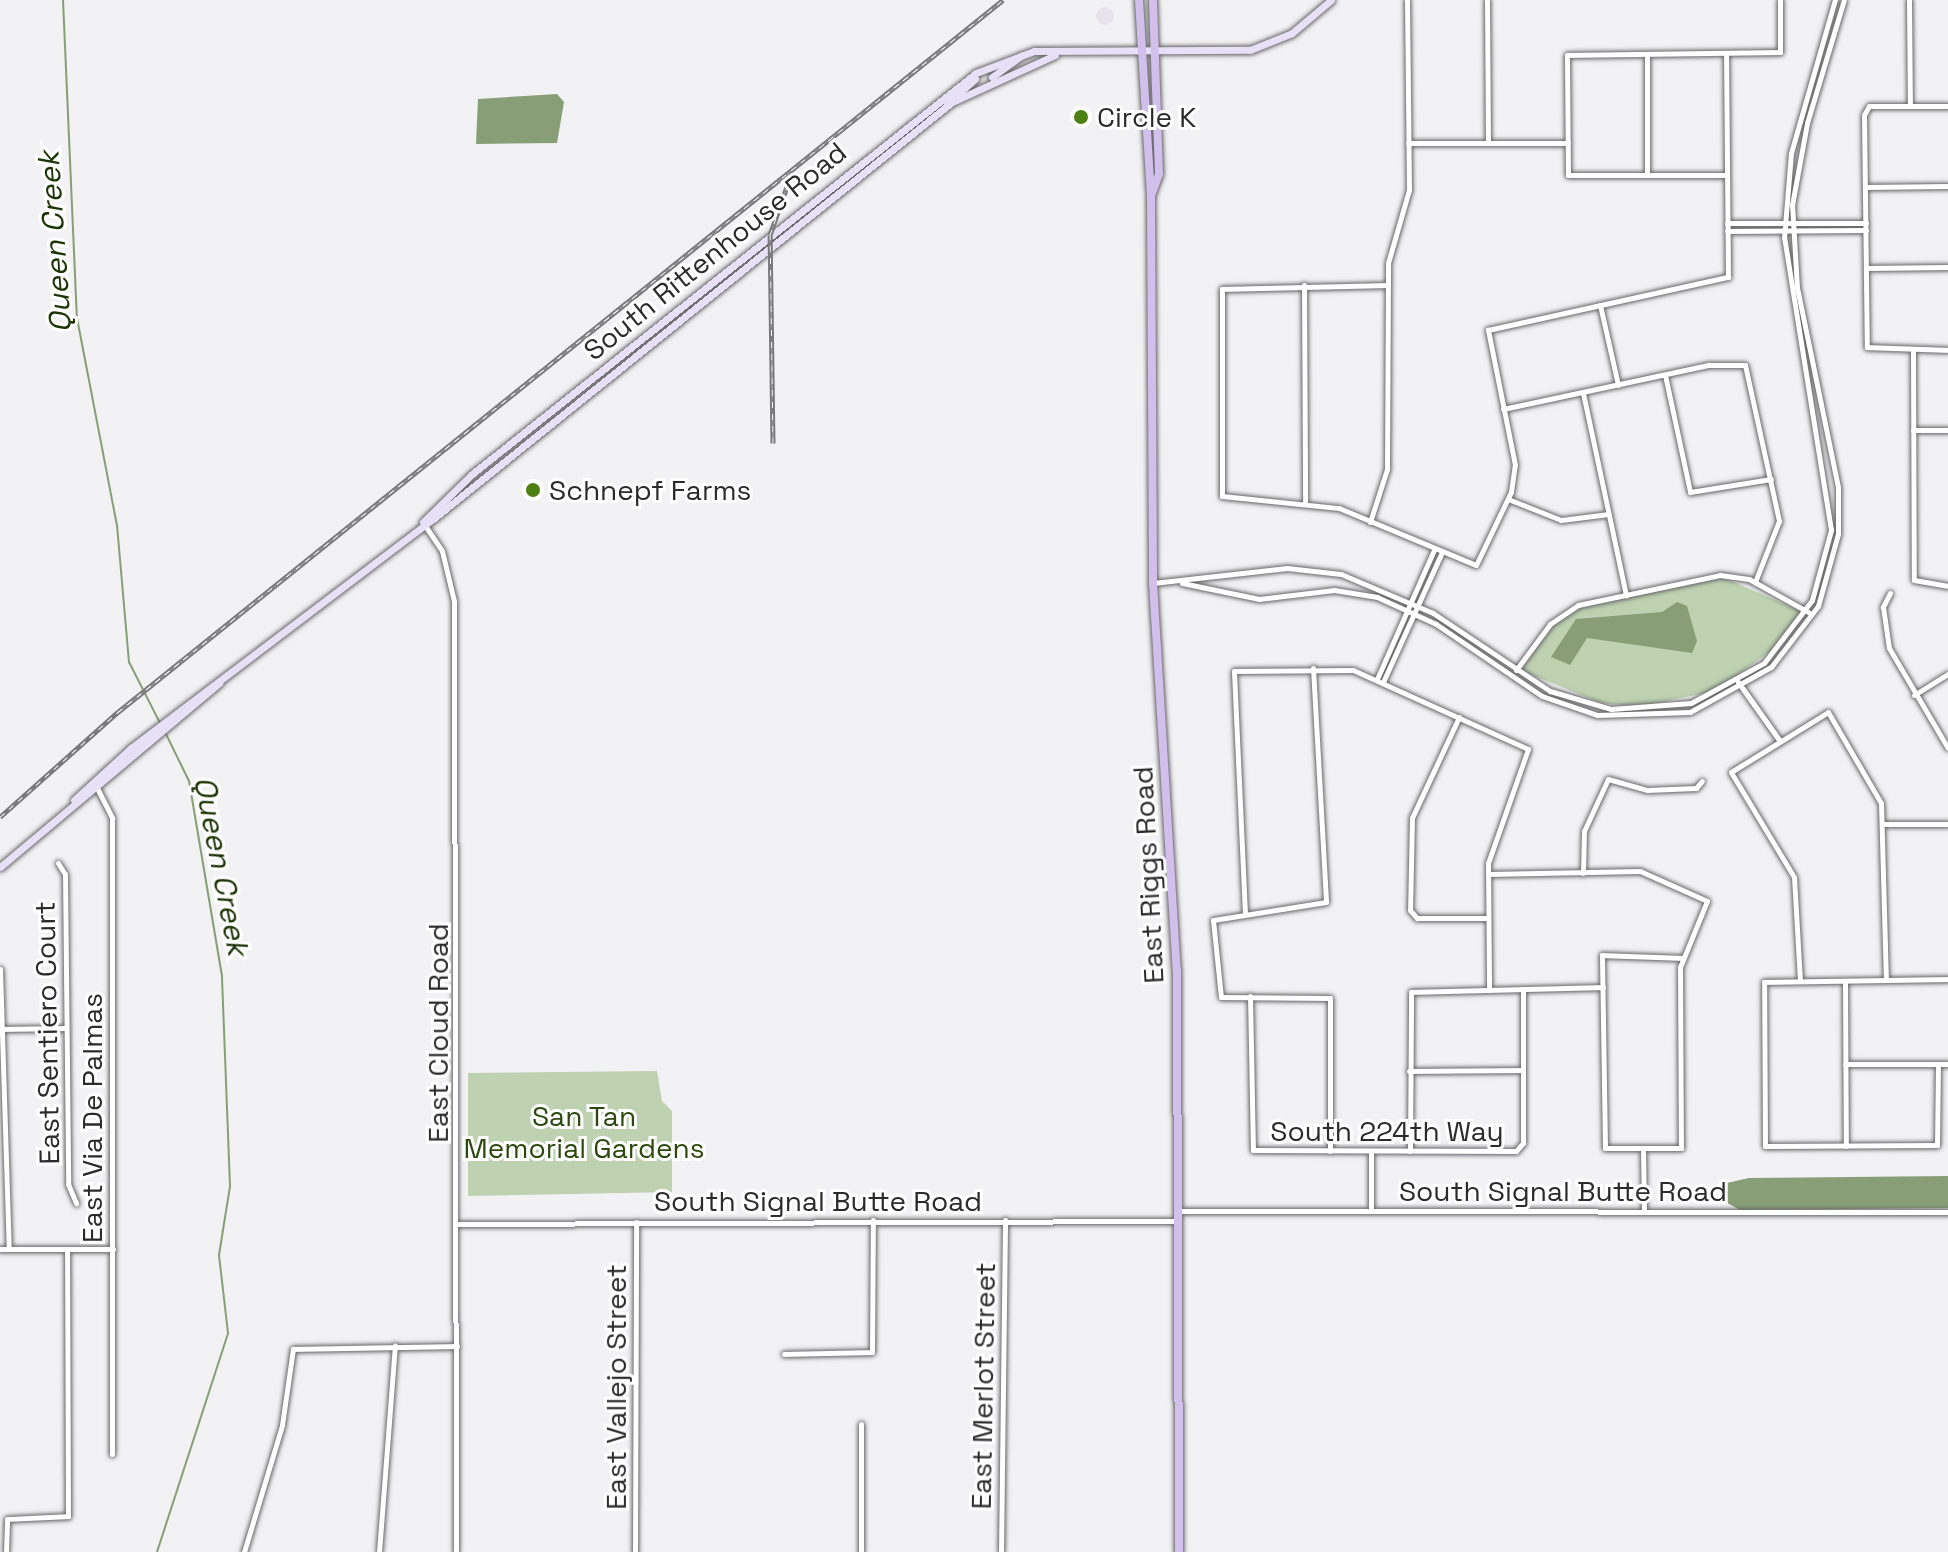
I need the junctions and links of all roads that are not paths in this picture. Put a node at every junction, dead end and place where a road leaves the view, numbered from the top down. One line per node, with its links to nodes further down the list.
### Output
1 (1139, 0): 14 (main road, East Riggs Road)
2 (1153, 0): 15 (main road, East Riggs Road)
3 (1331, 0): 15 (main road, South Rittenhouse Road)
4 (1407, 0): 22 (street)
5 (1487, 0): 21 (street)
6 (1780, 0): 10 (street)
7 (1835, 0): 31 (street)
8 (1844, 0): 32 (street)
9 (1909, 0): 18 (street)
10 (1726, 53): 12 (street); 25 (street)
11 (1022, 54): 13 (main road, South Rittenhouse Road); 16 (main road, South Rittenhouse Road); 17 (main road)
12 (1647, 54): 23 (street); 24 (street)
13 (1055, 55): 14 (main road, South Rittenhouse Road); 17 (main road, South Rittenhouse Road)
14 (1142, 55): 15 (main road, South Rittenhouse Road); 28 (main road, East Riggs Road)
15 (1157, 55): 28 (main road, East Riggs Road)
16 (981, 70): 20 (main road); 51 (main road, South Rittenhouse Road)
17 (991, 79): 20 (main road, South Rittenhouse Road)
18 (1910, 106): 19 (street); 27 (street)
19 (1948, 106)
20 (946, 107): 51 (main road, South Rittenhouse Road)
21 (1488, 142): 22 (street); 23 (street)
22 (1408, 143): 37 (street)
23 (1568, 143): 24 (street)
24 (1647, 175): 25 (street)
25 (1727, 175): 29 (street)
26 (1948, 186): 27 (street)
27 (1865, 187): 30 (street)
28 (1151, 196): 56 (main road, East Riggs Road)
29 (1727, 223): 31 (street); 33 (street)
30 (1866, 226): 32 (street); 35 (street)
31 (1784, 227): 32 (street); 33 (street); 65 (street)
32 (1794, 227): 65 (street)
33 (1727, 231): 38 (street)
34 (1948, 267): 35 (street)
35 (1866, 268): 39 (street)
36 (1304, 285): 37 (street); 49 (street); 49 (street)
37 (1387, 285): 52 (street)
38 (1600, 305): 42 (street); 44 (street)
39 (1913, 350): 40 (street); 45 (street)
40 (1948, 350)
41 (1665, 375): 42 (street); 47 (street); 47 (street)
42 (1618, 385): 43 (street)
43 (1583, 393): 44 (street); 50 (street)
44 (1503, 409): 48 (street)
45 (1913, 430): 46 (street); 58 (street)
46 (1948, 430)
47 (1771, 479): 55 (street)
48 (1508, 499): 50 (street); 54 (street)
49 (1305, 501): 52 (street)
50 (1609, 514): 60 (street)
51 (423, 522): 79 (main road, South Rittenhouse Road); 121 (street, East Cloud Road)
52 (1370, 522): 53 (street)
53 (1434, 550): 54 (street); 61 (street)
54 (1441, 554): 62 (street)
55 (1755, 582): 60 (street); 65 (street)
56 (1153, 583): 57 (street); 117 (main road, East Riggs Road)
57 (1182, 583): 61 (street); 63 (street)
58 (1948, 586)
59 (1890, 593): 73 (street)
60 (1626, 595): 67 (street)
61 (1411, 602): 62 (street); 63 (street)
62 (1419, 606): 64 (street); 67 (street)
63 (1408, 610): 64 (street); 70 (street)
64 (1415, 613): 69 (street); 70 (street)
65 (1810, 613): 71 (street); 72 (street)
66 (1313, 668): 70 (street); 89 (street); 89 (street)
67 (1516, 670): 69 (street); 71 (street)
68 (1948, 674): 73 (street)
69 (1511, 677): 72 (street)
70 (1380, 681): 75 (street)
71 (1738, 682): 72 (street)
72 (1742, 688): 74 (street); 76 (street)
73 (1914, 695): 78 (street)
74 (1765, 712): 76 (street); 77 (street)
75 (1459, 717): 88 (street); 90 (street)
76 (1758, 717): 77 (street)
77 (1780, 741): 83 (street); 95 (street)
78 (1948, 748)
79 (133, 751): 81 (main road, South Rittenhouse Road); 82 (main road, South Rittenhouse Road)
80 (1702, 781): 87 (street)
81 (96, 786): 82 (main road, South Rittenhouse Road); 125 (street, East Via De Palmas)
82 (74, 800): 86 (main road, South Rittenhouse Road)
83 (1884, 824): 84 (street); 94 (street)
84 (1948, 824)
85 (58, 863): 101 (street, East Sentiero Court)
86 (0, 867)
87 (1583, 873): 88 (street); 91 (street)
88 (1488, 874): 90 (street)
89 (1245, 914): 100 (street)
90 (1488, 918): 98 (street)
91 (1682, 958): 97 (street); 109 (street)
92 (0, 969): 102 (street)
93 (1948, 979): 94 (street)
94 (1886, 980): 96 (street)
95 (1800, 981): 96 (street); 108 (street)
96 (1845, 981): 103 (street)
97 (1603, 987): 99 (street); 109 (street)
98 (1489, 989): 99 (street); 107 (street)
99 (1523, 989): 106 (street)
100 (1250, 996): 110 (street, South 224th Way); 110 (street)
101 (66, 1028): 102 (street); 113 (street, East Sentiero Court)
102 (2, 1029): 123 (street)
103 (1845, 1064): 104 (street); 108 (street)
104 (1938, 1064): 105 (street); 108 (street)
105 (1948, 1064)
106 (1523, 1070): 107 (street); 112 (street, South 224th Way)
107 (1409, 1071): 112 (street)
108 (1846, 1146)
109 (1643, 1148): 115 (street)
110 (1330, 1151): 111 (street, South 224th Way)
111 (1371, 1151): 112 (street, South 224th Way); 114 (street)
112 (1410, 1151)
113 (76, 1203)
114 (1371, 1211): 115 (street, South Signal Butte Road); 117 (street, South Signal Butte Road)
115 (1644, 1211): 116 (street, South Signal Butte Road)
116 (1948, 1212)
117 (1178, 1216): 119 (street, South Signal Butte Road); 138 (main road, East Riggs Road)
118 (873, 1220): 119 (street, South Signal Butte Road); 120 (street, South Signal Butte Road); 128 (street)
119 (1005, 1220): 137 (street, East Merlot Street)
120 (636, 1222): 121 (street, South Signal Butte Road); 135 (street, East Vallejo Street)
121 (458, 1224): 127 (street, East Cloud Road)
122 (0, 1249): 123 (street)
123 (9, 1249): 124 (street)
124 (67, 1249): 125 (street); 131 (street)
125 (113, 1249): 130 (street, East Via De Palmas)
126 (395, 1346): 127 (street); 132 (street); 133 (street)
127 (457, 1346): 134 (street, East Cloud Road)
128 (784, 1354)
129 (861, 1424): 136 (street)
130 (112, 1454)
131 (6, 1552)
132 (244, 1552)
133 (379, 1552)
134 (456, 1552)
135 (635, 1552)
136 (861, 1552)
137 (1001, 1552)
138 (1179, 1552)

